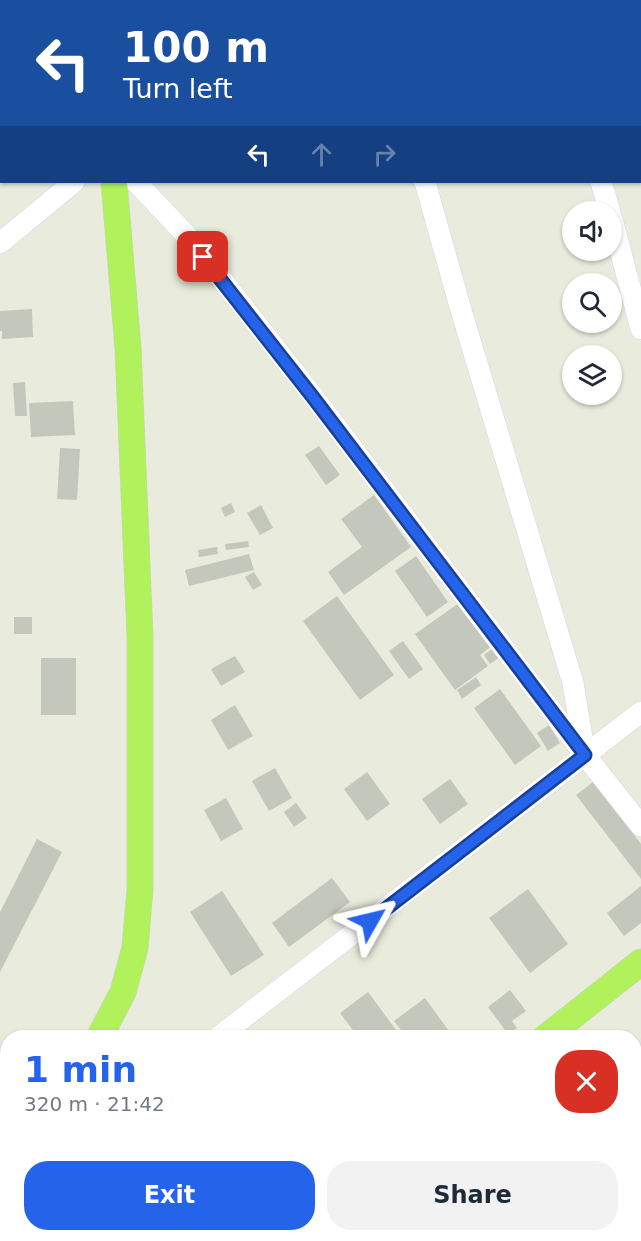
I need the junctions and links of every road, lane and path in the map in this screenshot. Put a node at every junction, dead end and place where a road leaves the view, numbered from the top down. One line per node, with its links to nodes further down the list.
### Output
1 (73, 183): 8 (street)
2 (114, 183): 15 (main road)
3 (137, 183): 12 (street)
4 (425, 183): 12 (street)
5 (601, 183): 6 (street)
6 (607, 201)
7 (622, 240): 9 (street)
8 (0, 243)
9 (634, 266): 10 (street)
10 (641, 329)
11 (641, 712): 12 (street)
12 (585, 755): 13 (street); 16 (street)
13 (641, 826)
14 (641, 962): 17 (main road)
15 (103, 1030)
16 (227, 1030)
17 (555, 1030)

